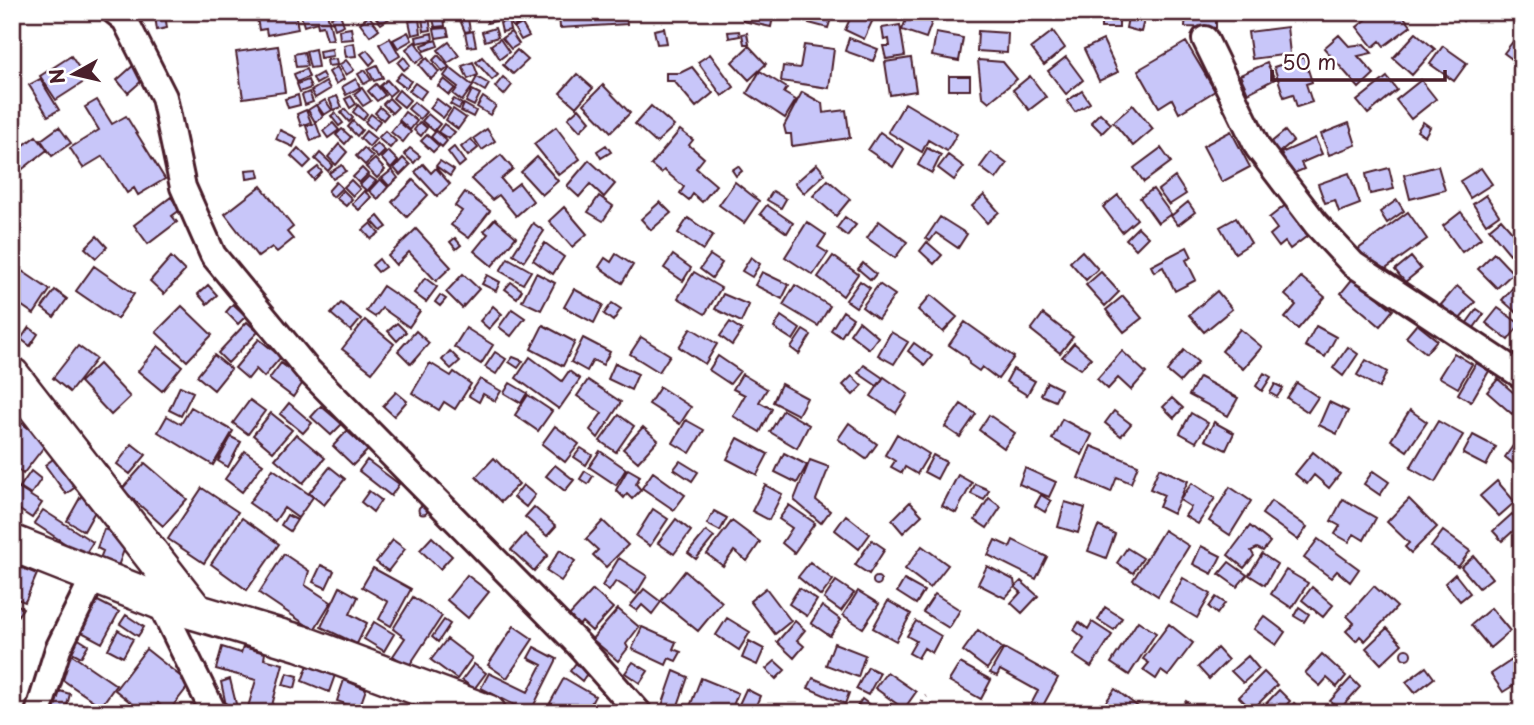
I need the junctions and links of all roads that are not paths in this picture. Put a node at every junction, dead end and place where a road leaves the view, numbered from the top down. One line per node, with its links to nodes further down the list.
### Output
1 (124, 15): 12 (street)
2 (1205, 39): 4 (street)
3 (12, 376): 8 (street)
4 (1522, 376)
5 (12, 543): 6 (street)
6 (94, 576): 7 (street); 9 (street)
7 (159, 601): 8 (street); 10 (street)
8 (196, 612): 11 (street)
9 (38, 713)
10 (214, 713)
11 (488, 713)
12 (639, 713)

